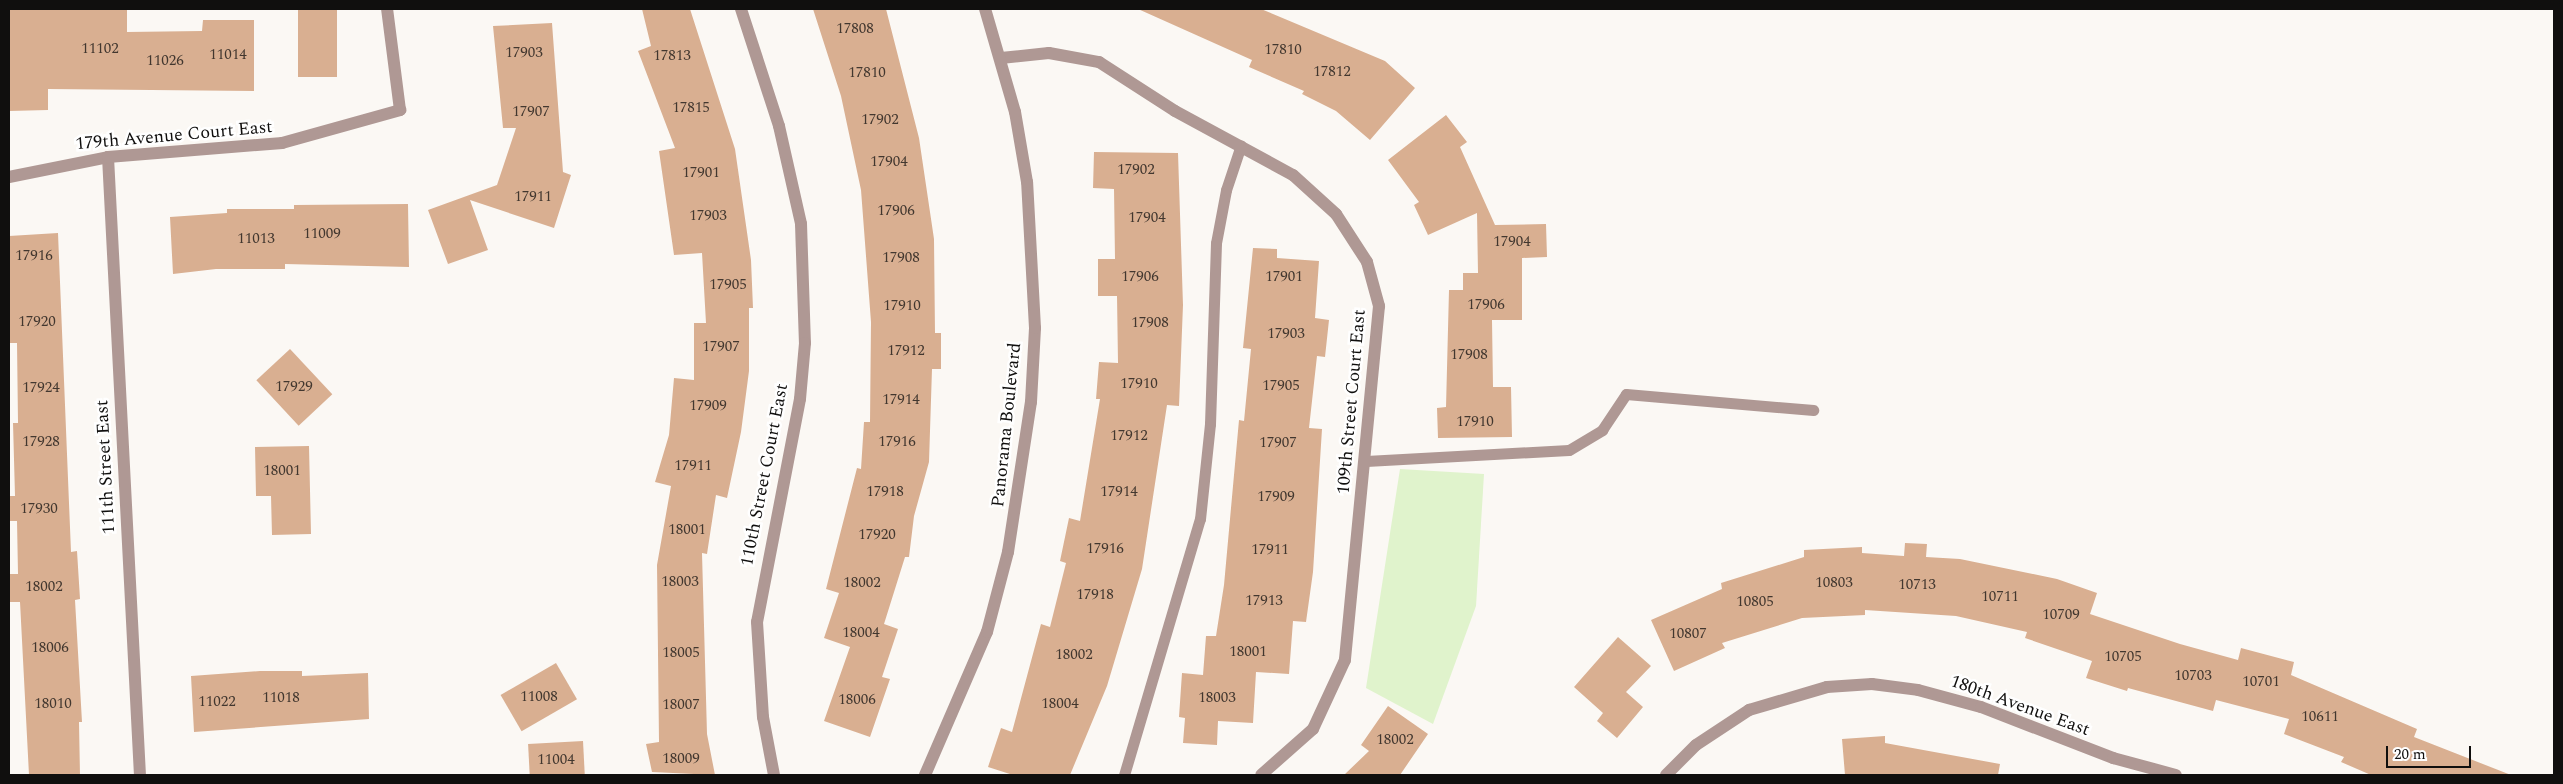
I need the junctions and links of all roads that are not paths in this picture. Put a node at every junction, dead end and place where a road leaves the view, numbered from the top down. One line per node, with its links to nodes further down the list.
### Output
1 (387, 9): 6 (street, 179th Avenue Court East)
2 (741, 9): 11 (street, 110th Street Court East)
3 (985, 9): 4 (street, Panorama Boulevard)
4 (1001, 58): 5 (street, 109th Street Court East); 12 (street, Panorama Boulevard)
5 (1241, 146): 9 (street, 109th Street Court East); 13 (lane)
6 (108, 157): 7 (street, 179th Avenue Court East); 10 (street, 111th Street East)
7 (9, 177)
8 (1813, 410): 9 (lane)
9 (1366, 461): 14 (street, 109th Street Court East)
10 (140, 775)
11 (774, 775)
12 (925, 775)
13 (1124, 775)
14 (1261, 775)
15 (1666, 775): 16 (street, 180th Avenue East)
16 (2176, 775)

